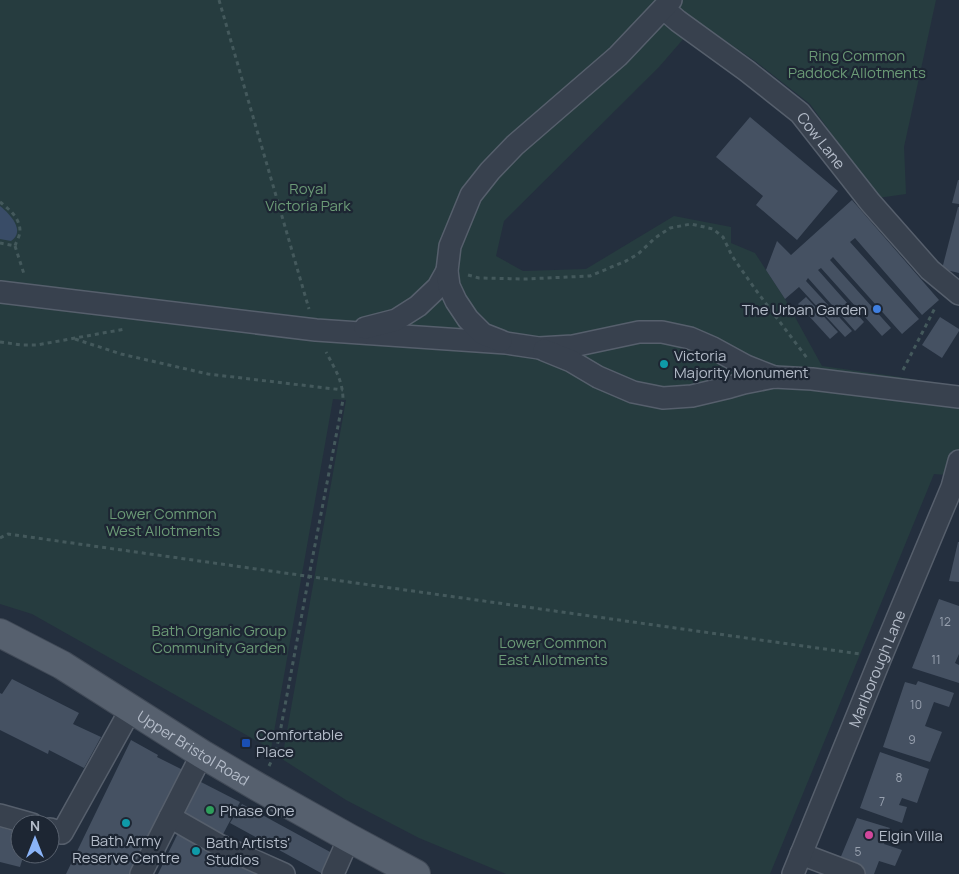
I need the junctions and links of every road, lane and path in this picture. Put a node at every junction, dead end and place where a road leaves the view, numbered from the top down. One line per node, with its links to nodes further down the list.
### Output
1 (219, 0): 12 (path)
2 (668, 4): 6 (street); 8 (street, Cow Lane)
3 (0, 202): 5 (path)
4 (0, 243): 5 (path)
5 (15, 246): 9 (path)
6 (455, 269): 13 (street); 16 (street); 19 (path)
7 (0, 292): 9 (street)
8 (959, 294)
9 (32, 295): 11 (street)
10 (936, 306): 21 (path)
11 (150, 310): 12 (street); 14 (path)
12 (316, 330): 13 (street); 20 (path)
13 (344, 332): 16 (street)
14 (75, 339): 15 (path); 20 (path)
15 (0, 342)
16 (506, 343): 17 (street)
17 (539, 348): 18 (street); 18 (street)
18 (774, 377): 19 (street)
19 (812, 379): 21 (street)
20 (343, 390): 26 (path)
21 (898, 390): 22 (street)
22 (959, 397)
23 (959, 461): 24 (street, Marlborough Lane)
24 (956, 488): 28 (street, Marlborough Lane)
25 (0, 538): 26 (path)
26 (308, 576): 28 (path); 31 (path)
27 (0, 633): 29 (main road, Upper Bristol Road)
28 (881, 657): 35 (street, Marlborough Lane)
29 (132, 709): 30 (main road, Upper Bristol Road); 33 (street)
30 (202, 754): 31 (main road, Upper Bristol Road); 32 (street)
31 (258, 787): 34 (main road, Upper Bristol Road)
32 (170, 818): 36 (street); 37 (street)
33 (60, 832)
34 (349, 838): 38 (street); 39 (main road, Upper Bristol Road)
35 (801, 854): 40 (street, Marlborough Lane); 41 (street)
36 (142, 874)
37 (284, 874)
38 (333, 874)
39 (416, 874)
40 (793, 874)
41 (854, 874)

